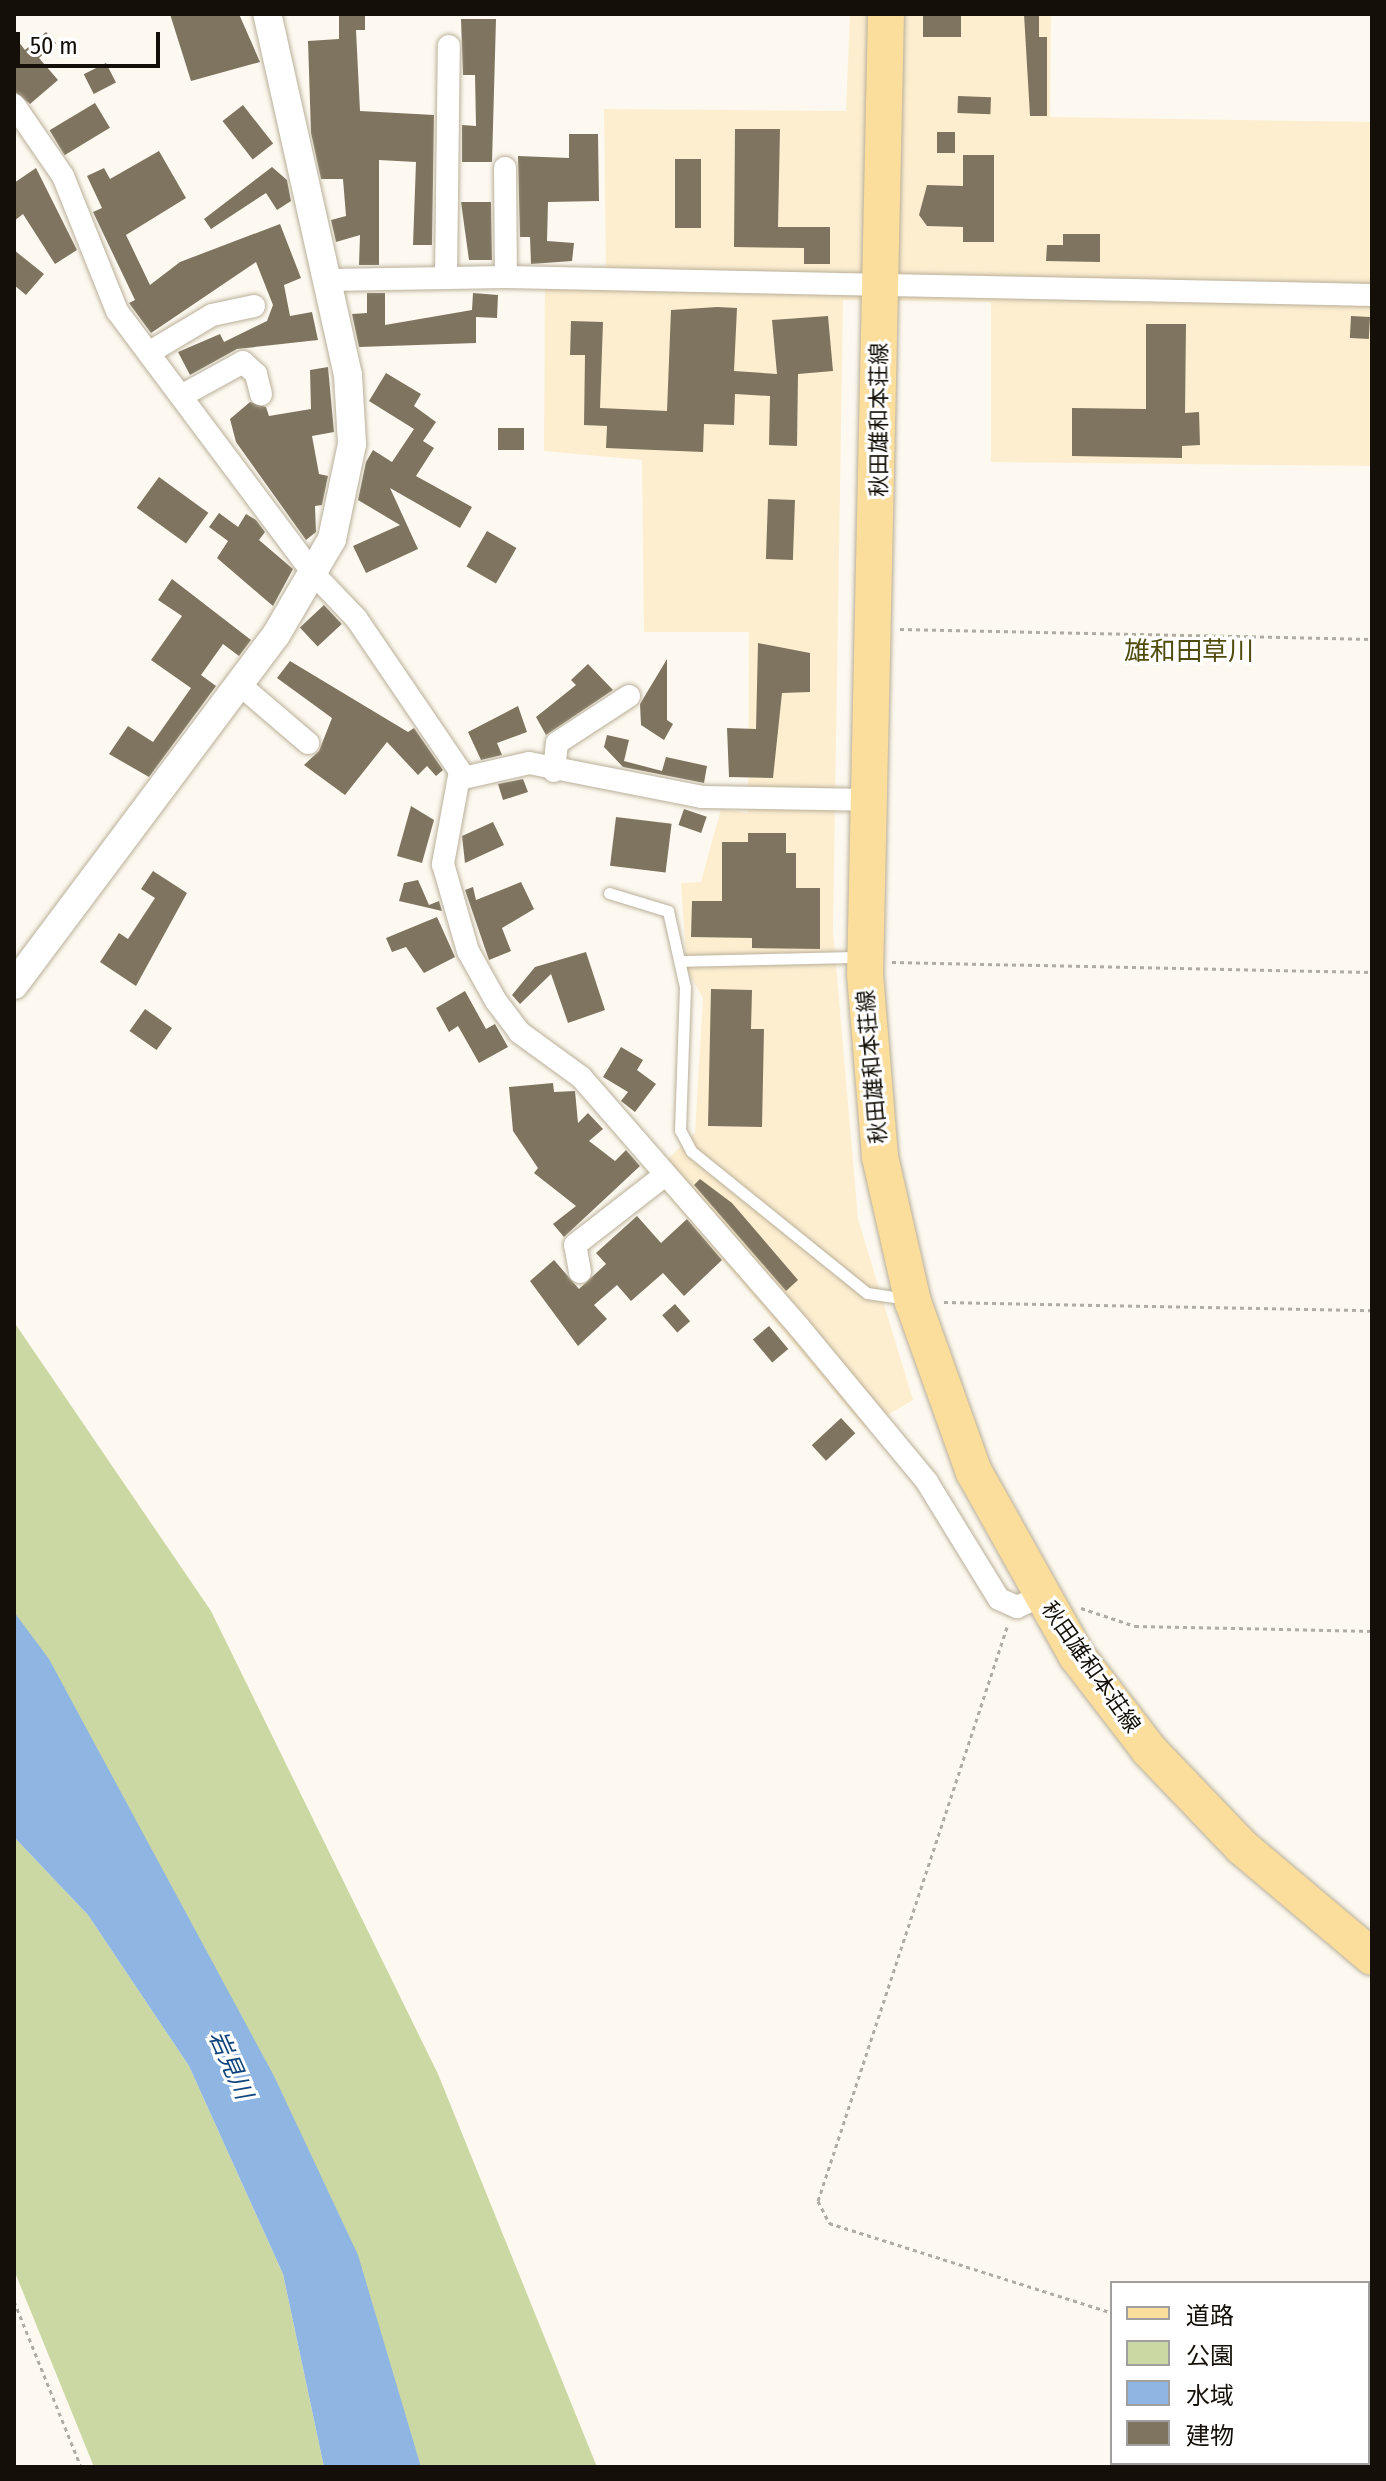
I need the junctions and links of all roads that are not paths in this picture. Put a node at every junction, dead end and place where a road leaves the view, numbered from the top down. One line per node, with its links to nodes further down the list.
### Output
1 (267, 14): 8 (street)
2 (886, 14): 9 (main road, 秋田雄和本荘線)
3 (449, 46): 6 (street)
4 (14, 105): 12 (street)
5 (505, 168): 7 (street)
6 (446, 277): 7 (street); 8 (street)
7 (506, 277): 9 (street)
8 (329, 280): 15 (street)
9 (880, 285): 10 (street); 21 (main road, 秋田雄和本荘線)
10 (1372, 295)
11 (254, 306): 12 (street)
12 (150, 352): 14 (street)
13 (261, 394): 14 (street)
14 (183, 395): 15 (street)
15 (313, 573): 16 (street); 20 (street)
16 (239, 684): 18 (street); 25 (street)
17 (629, 696): 19 (street)
18 (308, 743)
19 (554, 771): 20 (street); 21 (street)
20 (459, 779): 26 (street)
21 (870, 800): 23 (main road, 秋田雄和本荘線)
22 (609, 893): 24 (lane)
23 (865, 959): 24 (lane); 28 (main road, 秋田雄和本荘線)
24 (680, 961): 28 (lane)
25 (14, 985)
26 (665, 1175): 27 (street); 29 (street)
27 (580, 1272)
28 (912, 1300): 29 (main road, 秋田雄和本荘線)
29 (1037, 1607): 30 (main road, 秋田雄和本荘線)
30 (1372, 1957)

